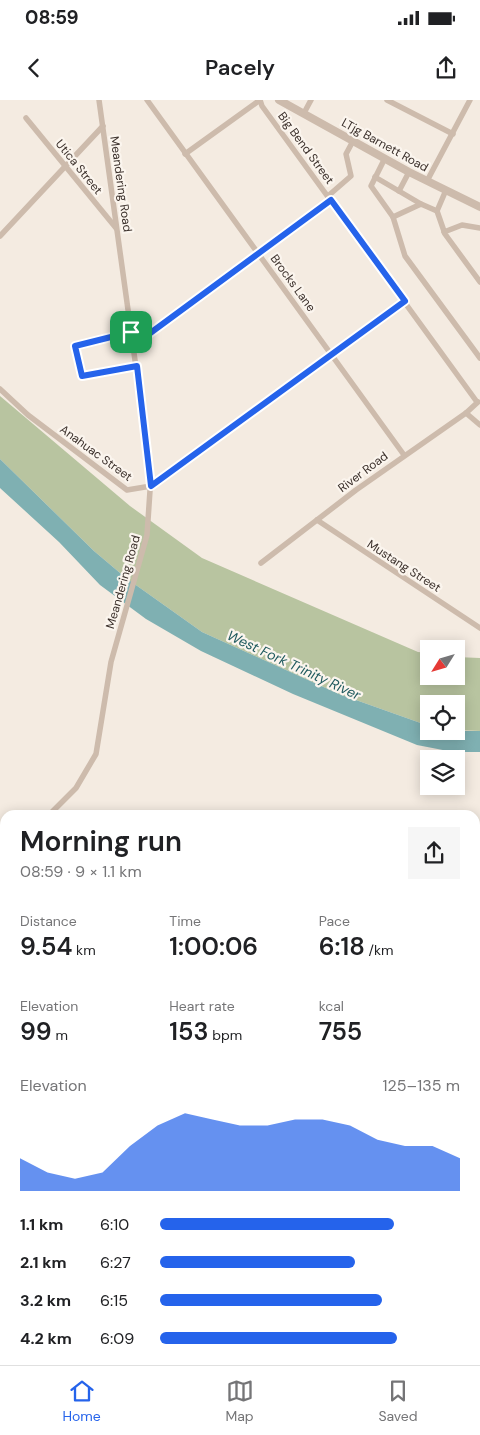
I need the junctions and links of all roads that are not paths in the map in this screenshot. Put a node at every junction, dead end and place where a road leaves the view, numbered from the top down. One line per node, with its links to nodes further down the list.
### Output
1 (99, 100): 10 (street, Meandering Road)
2 (147, 100): 13 (street, Brocks Lane)
3 (260, 100): 13 (street); 21 (street, Big Bend Street)
4 (279, 100): 8 (street, LTjg Barnett Road)
5 (311, 100): 8 (street)
6 (387, 100): 11 (street)
7 (470, 100): 11 (street)
8 (304, 113): 12 (street, LTjg Barnett Road)
9 (26, 118): 15 (street, Utica Street)
10 (103, 126): 15 (street); 27 (street, Meandering Road)
11 (452, 134): 18 (street)
12 (353, 141): 14 (street, LTjg Barnett Road); 21 (street)
13 (185, 154): 30 (street, Brocks Lane)
14 (385, 158): 16 (street, LTjg Barnett Road); 17 (street)
15 (65, 166): 27 (street, Utica Street); 29 (street)
16 (409, 172): 18 (street, LTjg Barnett Road); 20 (street)
17 (375, 177): 20 (street); 25 (street)
18 (427, 181): 19 (street, LTjg Barnett Road)
19 (446, 190): 23 (street, LTjg Barnett Road); 24 (street)
20 (399, 191): 22 (street)
21 (330, 198): 30 (street); 32 (street, Big Bend Street)
22 (421, 204): 24 (street); 25 (street)
23 (480, 207)
24 (437, 211): 28 (street)
25 (393, 217): 36 (street)
26 (480, 228): 28 (street)
27 (117, 230): 33 (street, Meandering Road)
28 (444, 232): 31 (street)
29 (0, 236)
30 (258, 252): 34 (street); 35 (street, Brocks Lane)
31 (480, 282)
32 (405, 301): 35 (street, Anahuac Street); 41 (street, Big Bend Street)
33 (131, 332): 34 (street, Meandering Road); 37 (street)
34 (134, 345): 37 (street, Meandering Road)
35 (332, 354): 44 (street, Brocks Lane); 45 (street, Anahuac Street)
36 (480, 358)
37 (137, 366): 45 (street, Meandering Road)
38 (0, 389): 40 (street, Anahuac Street)
39 (0, 400): 40 (street)
40 (10, 400): 45 (street, Anahuac Street)
41 (479, 401): 42 (street, River Road)
42 (466, 413): 43 (street); 44 (street, River Road)
43 (480, 425)
44 (404, 455): 46 (street, River Road)
45 (151, 486): 49 (street, Meandering Road)
46 (316, 520): 47 (street, River Road); 48 (street, Mustang Street)
47 (260, 563)
48 (480, 628)
49 (54, 810)

